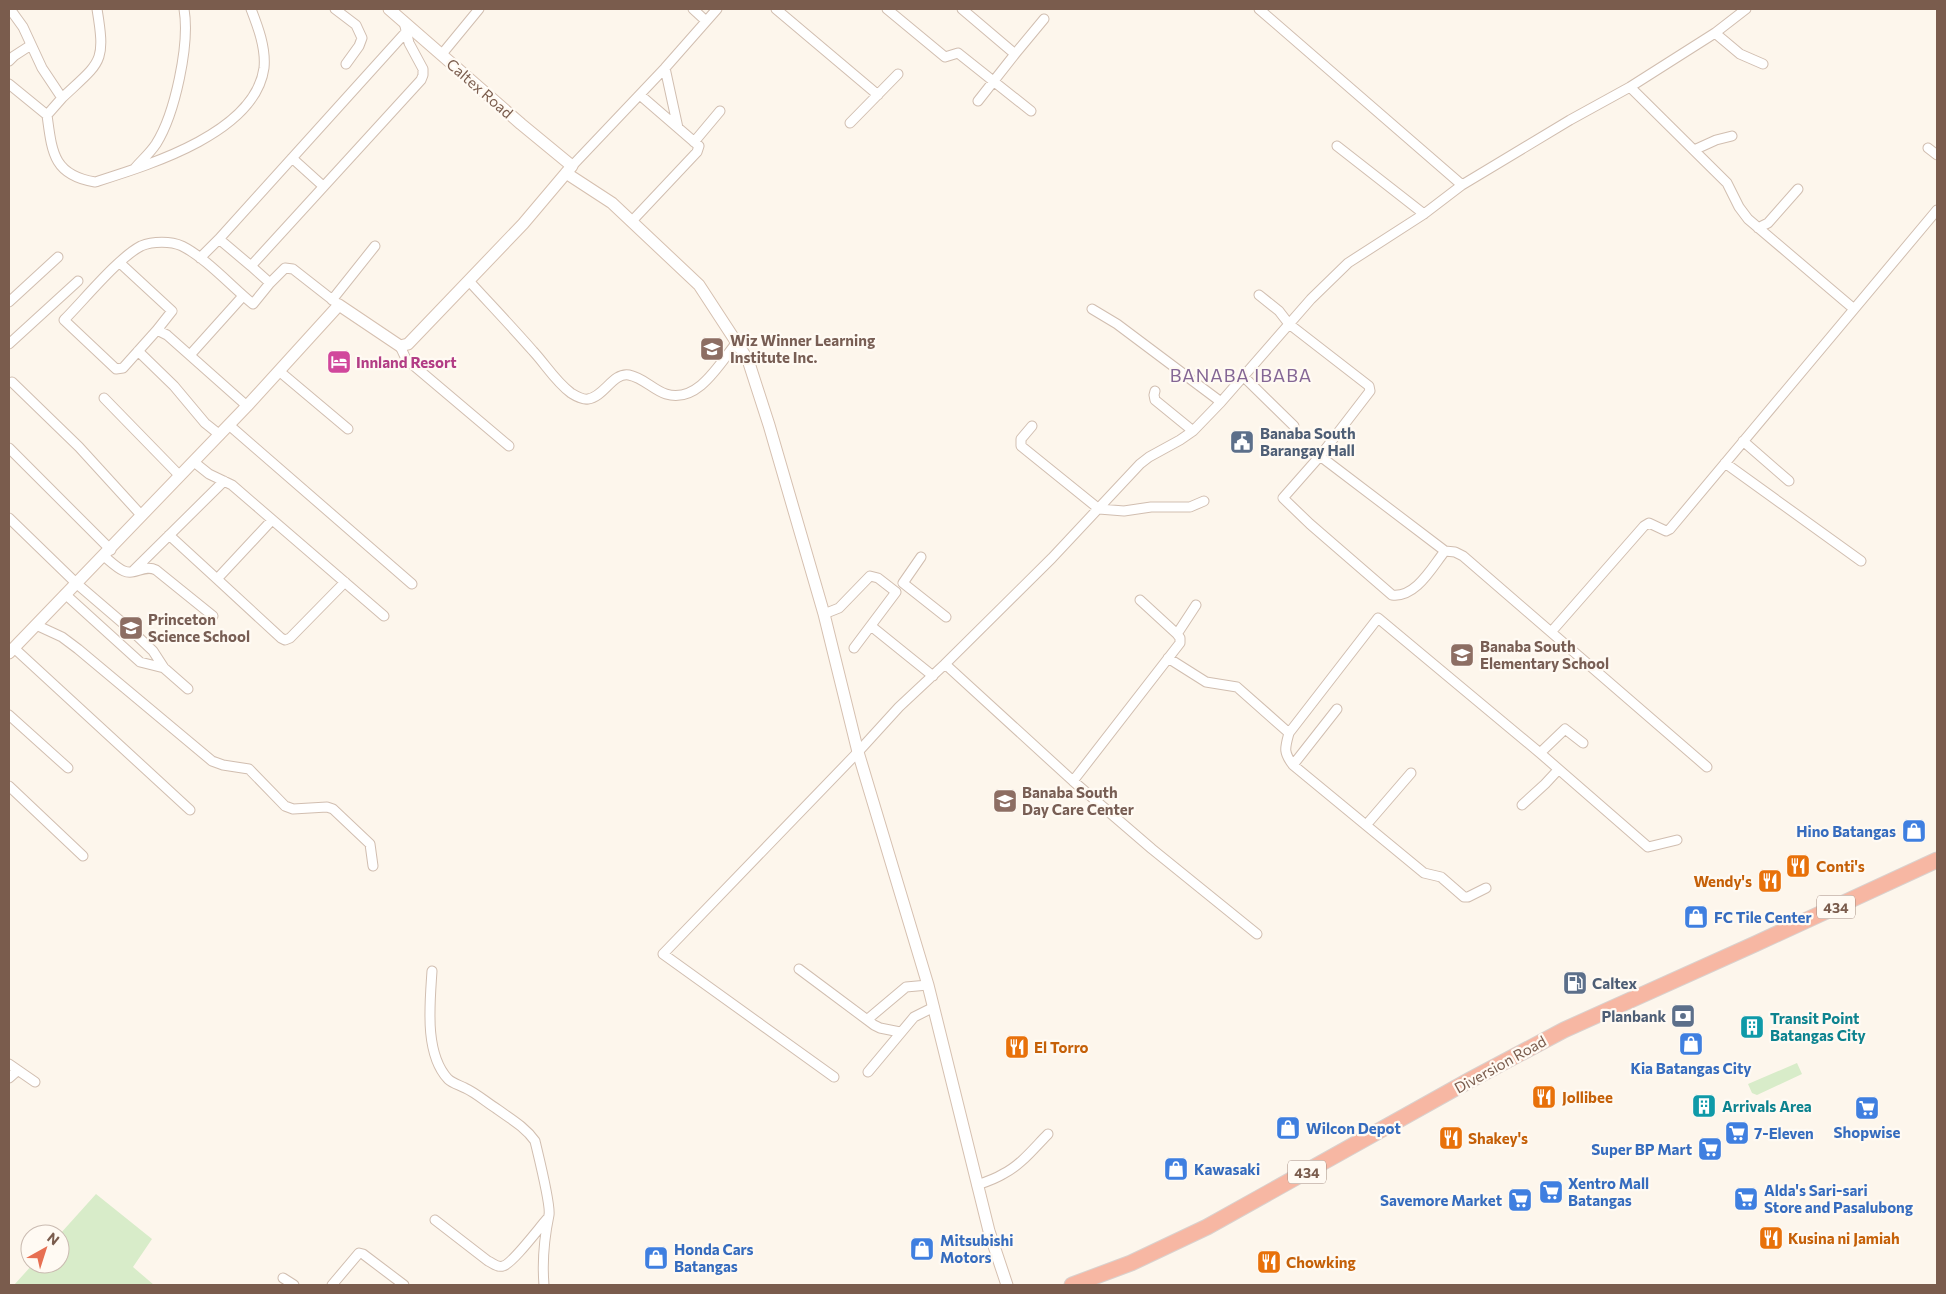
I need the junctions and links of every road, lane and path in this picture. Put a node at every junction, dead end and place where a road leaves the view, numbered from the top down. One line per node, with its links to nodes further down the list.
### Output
1 (10, 9): 19 (street)
2 (97, 9): 32 (street)
3 (184, 9): 47 (street)
4 (251, 9): 47 (street)
5 (335, 9): 23 (street)
6 (389, 9): 17 (street, Caltex Road)
7 (479, 9): 20 (street)
8 (693, 9): 16 (street)
9 (717, 9): 16 (street)
10 (776, 9): 31 (street)
11 (887, 9): 27 (street)
12 (962, 9): 21 (street)
13 (1259, 9): 48 (street)
14 (1746, 9): 18 (street)
15 (1044, 19): 21 (street)
16 (706, 21): 25 (street)
17 (405, 27): 20 (street, Caltex Road); 45 (street); 49 (street)
18 (1715, 34): 24 (street); 29 (street)
19 (31, 45): 22 (street); 32 (street)
20 (442, 54): 46 (street, Caltex Road)
21 (1015, 54): 27 (street)
22 (9, 61)
23 (346, 64)
24 (1763, 64)
25 (665, 68): 30 (street); 38 (street)
26 (898, 74): 31 (street)
27 (994, 80): 33 (street); 35 (street)
28 (9, 84): 36 (street)
29 (1630, 87): 43 (street); 48 (street)
30 (640, 95): 38 (street); 46 (street)
31 (878, 96): 37 (street)
32 (62, 98): 36 (street)
33 (978, 101)
34 (720, 111): 40 (street)
35 (1031, 111)
36 (47, 116): 47 (street)
37 (850, 123)
38 (678, 128): 40 (street)
39 (1732, 136): 43 (street)
40 (694, 142): 53 (street)
41 (1337, 146): 52 (street)
42 (1928, 148): 44 (street)
43 (1694, 150): 54 (street)
44 (1937, 154)
45 (292, 158): 49 (street); 55 (street)
46 (569, 169): 53 (street, Caltex Road); 62 (street)
47 (133, 170)
48 (1462, 185): 52 (street)
49 (323, 186): 60 (street)
50 (1798, 189): 54 (street)
51 (1937, 210): 69 (street)
52 (1424, 214): 70 (street)
53 (632, 221): 72 (street, Caltex Road)
54 (1758, 228): 69 (street)
55 (219, 239): 58 (street); 60 (street)
56 (375, 246): 67 (street)
57 (58, 257): 66 (street)
58 (200, 258): 59 (street); 65 (street)
59 (120, 263): 71 (street); 75 (street)
60 (251, 266): 63 (street)
61 (78, 281): 73 (street)
62 (469, 281): 72 (street); 74 (street)
63 (270, 283): 65 (street); 67 (street)
64 (1258, 294): 70 (street)
65 (243, 296): 76 (street)
66 (9, 302)
67 (335, 302): 74 (street); 77 (street)
68 (1092, 308): 82 (street)
69 (1854, 309): 90 (street)
70 (1289, 324): 78 (street); 93 (street)
71 (157, 330): 75 (street); 76 (street)
72 (737, 342): 119 (street, Caltex Road)
73 (9, 344)
74 (400, 346): 91 (street)
75 (138, 351): 89 (street)
76 (190, 355): 83 (street)
77 (279, 371): 83 (street); 87 (street)
78 (1243, 376): 82 (street); 86 (street)
79 (12, 382): 101 (street)
80 (1155, 391): 88 (street)
81 (104, 398): 96 (street)
82 (1221, 402): 88 (street)
83 (247, 406): 84 (street)
84 (229, 425): 89 (street); 113 (street)
85 (1032, 426): 100 (street)
86 (1294, 426)
87 (348, 429)
88 (1193, 431): 100 (street)
89 (220, 435): 94 (street)
90 (1743, 441): 95 (street); 98 (street)
91 (509, 446)
92 (9, 448): 106 (street)
93 (1320, 456): 105 (street); 105 (street)
94 (194, 462): 96 (street); 97 (street)
95 (1725, 463): 108 (street); 125 (street)
96 (180, 476): 101 (street)
97 (224, 481): 103 (street); 104 (street)
98 (1789, 481)
99 (1204, 501): 100 (street)
100 (1099, 510): 130 (street)
101 (142, 516): 106 (street)
102 (9, 518): 112 (street)
103 (272, 520): 110 (street); 111 (street)
104 (169, 535): 109 (street); 110 (street)
105 (1445, 550): 125 (street)
106 (107, 553): 109 (street); 112 (street)
107 (921, 557): 114 (street)
108 (1861, 561)
109 (131, 573): 120 (street)
110 (217, 579): 111 (street)
111 (345, 582): 121 (street)
112 (76, 583): 116 (street); 131 (street)
113 (412, 584)
114 (903, 584): 115 (street); 122 (street)
115 (896, 592): 119 (street); 124 (street)
116 (66, 594): 123 (street); 131 (street)
117 (1140, 600): 126 (street)
118 (1196, 605): 126 (street)
119 (824, 614): 138 (street, Caltex Road)
120 (213, 616)
121 (384, 616)
122 (946, 617)
123 (36, 625): 128 (street); 153 (street)
124 (870, 626): 127 (street); 132 (street)
125 (1552, 631): 141 (street)
126 (1177, 634): 129 (street)
127 (854, 648)
128 (11, 651): 148 (street)
129 (1168, 658): 136 (street); 145 (street)
130 (945, 664): 132 (street); 145 (street)
131 (164, 668): 133 (street)
132 (933, 676): 138 (street)
133 (188, 689)
134 (1337, 709): 140 (street)
135 (9, 715): 142 (street)
136 (1288, 733): 139 (street); 140 (street)
137 (1583, 743): 139 (street)
138 (858, 752): 158 (street, Caltex Road); 165 (street)
139 (1540, 753): 143 (street)
140 (1293, 765): 149 (street)
141 (1707, 767)
142 (68, 768)
143 (1558, 770): 147 (street); 150 (street)
144 (1412, 773): 149 (street)
145 (1073, 781): 155 (street)
146 (9, 786): 151 (street)
147 (1522, 805)
148 (190, 810)
149 (1367, 824): 154 (street)
150 (1677, 840)
151 (82, 856)
152 (1937, 860): 178 (highway, Diversion Road / 434)
153 (374, 866)
154 (1486, 888)
155 (1257, 934)
156 (799, 969): 160 (street)
157 (432, 971): 170 (street)
158 (928, 985): 159 (street, Caltex Road); 160 (street)
159 (934, 1007): 161 (street); 169 (street, Caltex Road)
160 (868, 1019): 161 (street)
161 (900, 1032): 164 (street)
162 (9, 1064): 163 (street)
163 (17, 1071): 166 (street); 167 (street)
164 (868, 1072)
165 (834, 1076)
166 (9, 1078)
167 (35, 1082)
168 (1048, 1134): 169 (street)
169 (977, 1185): 177 (street, Caltex Road)
170 (547, 1219): 171 (street); 176 (street)
171 (436, 1220)
172 (283, 1278): 173 (street)
173 (294, 1285)
174 (332, 1285): 175 (street)
175 (404, 1285)
176 (544, 1285)
177 (1006, 1285)
178 (1072, 1285)

